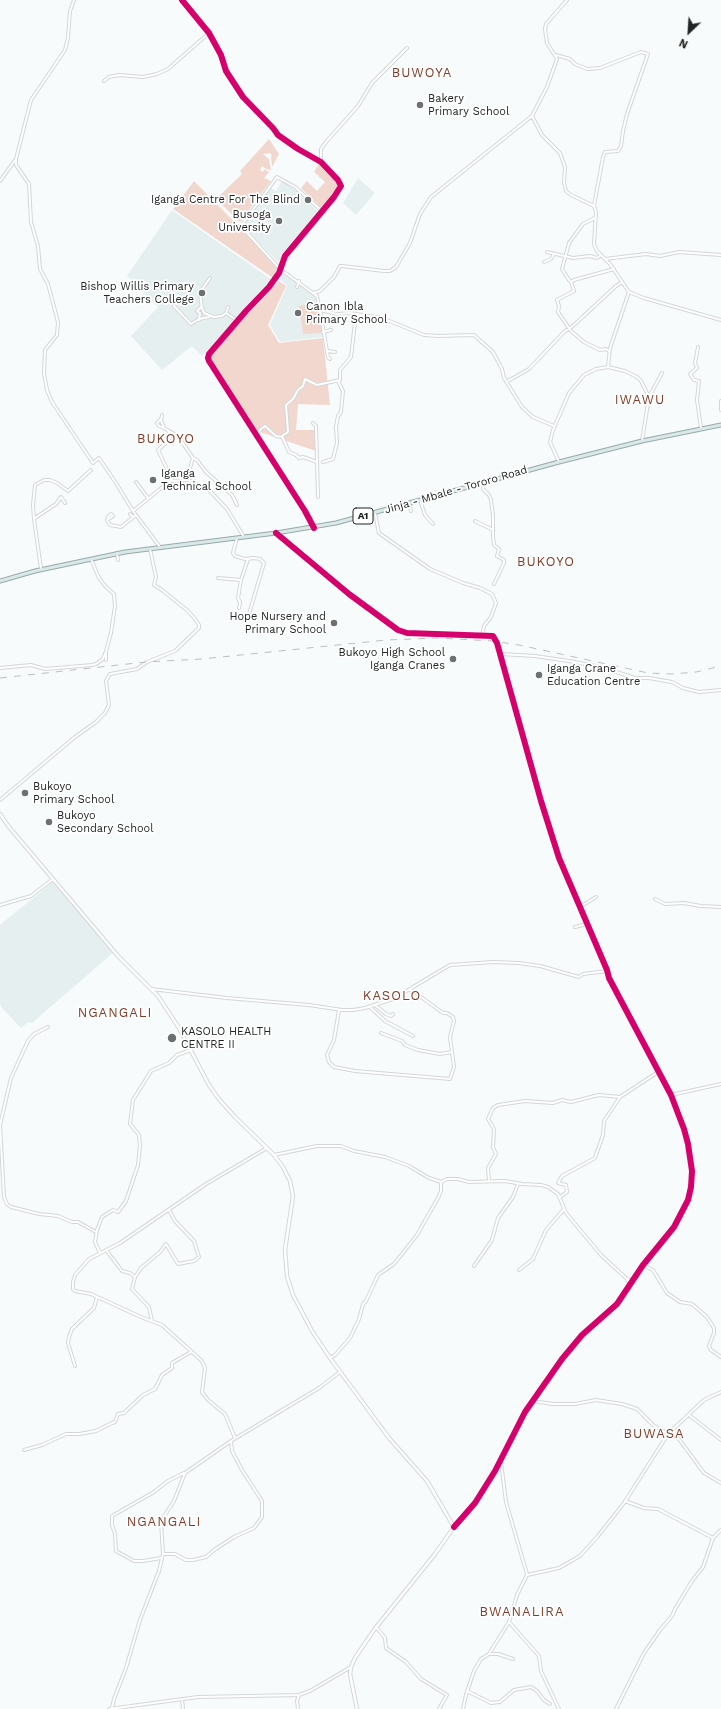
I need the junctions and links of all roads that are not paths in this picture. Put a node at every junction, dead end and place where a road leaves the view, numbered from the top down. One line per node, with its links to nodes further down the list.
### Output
1 (74, 0): 9 (street)
2 (182, 0): 4 (street)
3 (567, 0): 6 (street)
4 (209, 33): 7 (street); 10 (street)
5 (407, 48): 10 (street)
6 (556, 56): 8 (street); 12 (street)
7 (104, 81)
8 (532, 116): 12 (street); 30 (street)
9 (16, 159): 11 (street); 80 (street)
10 (321, 162): 13 (street)
11 (0, 181)
12 (594, 206): 14 (street)
13 (322, 211): 22 (street); 22 (street)
14 (595, 218): 18 (street); 19 (street)
15 (546, 252): 16 (street)
16 (554, 254): 18 (street); 21 (street)
17 (721, 255): 20 (street)
18 (565, 256): 19 (street); 26 (street)
19 (601, 256): 20 (street)
20 (605, 259): 23 (street)
21 (544, 262)
22 (280, 269): 25 (street); 39 (street)
23 (614, 269): 26 (street); 27 (street)
24 (210, 278): 32 (street)
25 (299, 281): 28 (street); 30 (street)
26 (571, 282): 41 (street)
27 (622, 282): 29 (street); 41 (street)
28 (297, 287)
29 (629, 292): 40 (street); 45 (street)
30 (314, 293): 34 (street)
31 (174, 306): 38 (street)
32 (201, 307): 37 (street); 38 (street)
33 (228, 307): 35 (street)
34 (320, 310): 36 (street); 43 (street)
35 (226, 314): 37 (street); 39 (street)
36 (356, 314): 51 (street); 52 (street)
37 (210, 316): 38 (street)
38 (199, 320)
39 (238, 320): 62 (street)
40 (721, 320)
41 (569, 329): 45 (street); 52 (street)
42 (331, 330): 43 (street)
43 (323, 332): 46 (street)
44 (698, 347): 60 (street)
45 (609, 351): 49 (street)
46 (327, 352): 47 (street); 48 (street)
47 (334, 352)
48 (330, 360)
49 (608, 367): 53 (street); 58 (street)
50 (662, 373): 53 (street)
51 (338, 381): 63 (street); 67 (street)
52 (506, 382): 58 (street)
53 (649, 396): 64 (street)
54 (721, 401): 55 (street)
55 (721, 410)
56 (313, 423): 66 (street)
57 (721, 425): 60 (main road, Jinja - Mbale - Tororo Road / A1)
58 (554, 426): 68 (street)
59 (164, 428): 59 (street); 61 (street)
60 (701, 428): 64 (main road, Jinja - Mbale - Tororo Road / A1)
61 (168, 431): 65 (street); 70 (street)
62 (256, 436): 63 (street); 90 (street)
63 (282, 437): 66 (street)
64 (642, 441): 68 (main road, Jinja - Mbale - Tororo Road / A1)
65 (194, 458): 72 (street); 79 (street)
66 (317, 462): 74 (street)
67 (323, 462)
68 (559, 462): 73 (main road, Jinja - Mbale - Tororo Road / A1)
69 (91, 470): 86 (street)
70 (173, 480): 72 (street); 75 (street)
71 (136, 482): 75 (street)
72 (194, 482): 93 (street)
73 (482, 482): 76 (main road, Jinja - Mbale - Tororo Road / A1); 91 (street)
74 (318, 497)
75 (148, 498): 80 (street)
76 (420, 500): 77 (main road, Jinja - Mbale - Tororo Road / A1); 89 (street)
77 (409, 503): 81 (street); 82 (main road, Jinja - Mbale - Tororo Road / A1)
78 (65, 504): 86 (street)
79 (237, 504)
80 (133, 511): 84 (street)
81 (411, 511)
82 (375, 513): 90 (main road, Jinja - Mbale - Tororo Road / A1); 108 (street)
83 (130, 514): 85 (street)
84 (136, 515): 85 (street); 95 (street)
85 (134, 517): 87 (street)
86 (34, 519): 101 (street)
87 (107, 520)
88 (475, 521): 91 (street)
89 (434, 524)
90 (314, 528): 92 (main road, Jinja - Mbale - Tororo Road / A1)
91 (493, 530): 105 (street)
92 (276, 533): 93 (main road, Jinja - Mbale - Tororo Road / A1); 108 (street)
93 (244, 537): 94 (main road, Jinja - Mbale - Tororo Road / A1)
94 (237, 538): 95 (main road, Jinja - Mbale - Tororo Road / A1); 99 (street)
95 (160, 547): 96 (main road, Jinja - Mbale - Tororo Road / A1)
96 (150, 549): 97 (main road, Jinja - Mbale - Tororo Road / A1); 114 (street)
97 (117, 553): 98 (main road, Jinja - Mbale - Tororo Road / A1); 100 (street)
98 (90, 558): 101 (main road, Jinja - Mbale - Tororo Road / A1); 109 (street)
99 (248, 559): 103 (street); 107 (street)
100 (118, 560)
101 (41, 569): 104 (main road, Jinja - Mbale - Tororo Road / A1)
102 (218, 578): 103 (street)
103 (241, 580): 106 (street)
104 (0, 581)
105 (494, 584)
106 (239, 608)
107 (249, 614)
108 (482, 635): 110 (street)
109 (106, 651): 111 (street); 112 (street)
110 (500, 654): 113 (street); 120 (street)
111 (106, 660)
112 (0, 668)
113 (721, 690)
114 (0, 800)
115 (0, 814): 116 (main road)
116 (53, 879): 119 (street); 125 (main road)
117 (596, 897): 120 (street)
118 (655, 899): 121 (street)
119 (0, 905)
120 (580, 907): 122 (street)
121 (721, 908)
122 (587, 924): 123 (street); 124 (street)
123 (576, 927)
124 (607, 971): 126 (street); 136 (street)
125 (150, 989): 129 (street); 134 (main road)
126 (410, 989): 127 (street); 135 (street)
127 (375, 1005): 128 (street); 130 (street)
128 (369, 1007): 129 (street); 133 (street)
129 (339, 1009): 135 (street)
130 (393, 1014)
131 (48, 1028): 148 (street)
132 (381, 1033): 135 (street)
133 (413, 1036)
134 (191, 1050): 140 (main road); 148 (street)
135 (452, 1052)
136 (658, 1072): 138 (street); 139 (street)
137 (721, 1084): 138 (street)
138 (671, 1095): 151 (street)
139 (620, 1097): 142 (street); 145 (street)
140 (267, 1148): 141 (main road); 146 (street)
141 (274, 1155): 143 (street); 162 (main road)
142 (489, 1181): 143 (street); 144 (street)
143 (441, 1182): 162 (street)
144 (518, 1184): 145 (street); 152 (street)
145 (560, 1197): 147 (street)
146 (168, 1210): 149 (street); 154 (street)
147 (564, 1210): 153 (street); 155 (street)
148 (96, 1232): 150 (street)
149 (106, 1250): 150 (street); 154 (street)
150 (100, 1253): 158 (street)
151 (643, 1265): 156 (street); 161 (street)
152 (474, 1266)
153 (519, 1270)
154 (135, 1277): 159 (street)
155 (627, 1279): 156 (street); 157 (street)
156 (633, 1281): 157 (street)
157 (630, 1286): 166 (street)
158 (97, 1297): 159 (street); 163 (street)
159 (152, 1321): 160 (street)
160 (191, 1352): 170 (street); 173 (street)
161 (721, 1357)
162 (330, 1358): 164 (main road)
163 (75, 1366)
164 (340, 1372): 170 (street); 178 (main road)
165 (721, 1392): 167 (street)
166 (532, 1401): 169 (street); 174 (street)
167 (689, 1415): 168 (street); 171 (street)
168 (671, 1432): 169 (street); 176 (street)
169 (668, 1434): 177 (street)
170 (235, 1438): 172 (street)
171 (721, 1440)
172 (231, 1441): 175 (street); 181 (street)
173 (24, 1450)
174 (500, 1461): 178 (street); 183 (street)
175 (185, 1473): 181 (street); 182 (street)
176 (721, 1483)
177 (625, 1501): 180 (street); 183 (street)
178 (454, 1527): 185 (main road)
179 (721, 1530): 180 (street)
180 (713, 1538): 201 (street)
181 (164, 1554): 182 (street)
182 (161, 1558): 193 (street)
183 (527, 1575): 184 (street)
184 (509, 1622): 186 (street); 200 (street)
185 (376, 1627): 188 (main road); 198 (street)
186 (489, 1654): 187 (street); 189 (street)
187 (514, 1659)
188 (351, 1667): 190 (street); 197 (main road)
189 (467, 1690): 192 (street); 199 (street)
190 (299, 1695): 191 (street); 196 (street)
191 (182, 1699): 193 (street); 195 (street)
192 (550, 1704)
193 (112, 1708): 194 (street)
194 (108, 1709)
195 (184, 1709)
196 (298, 1709)
197 (356, 1709)
198 (439, 1709)
199 (463, 1709)
200 (559, 1709)
201 (616, 1709)

